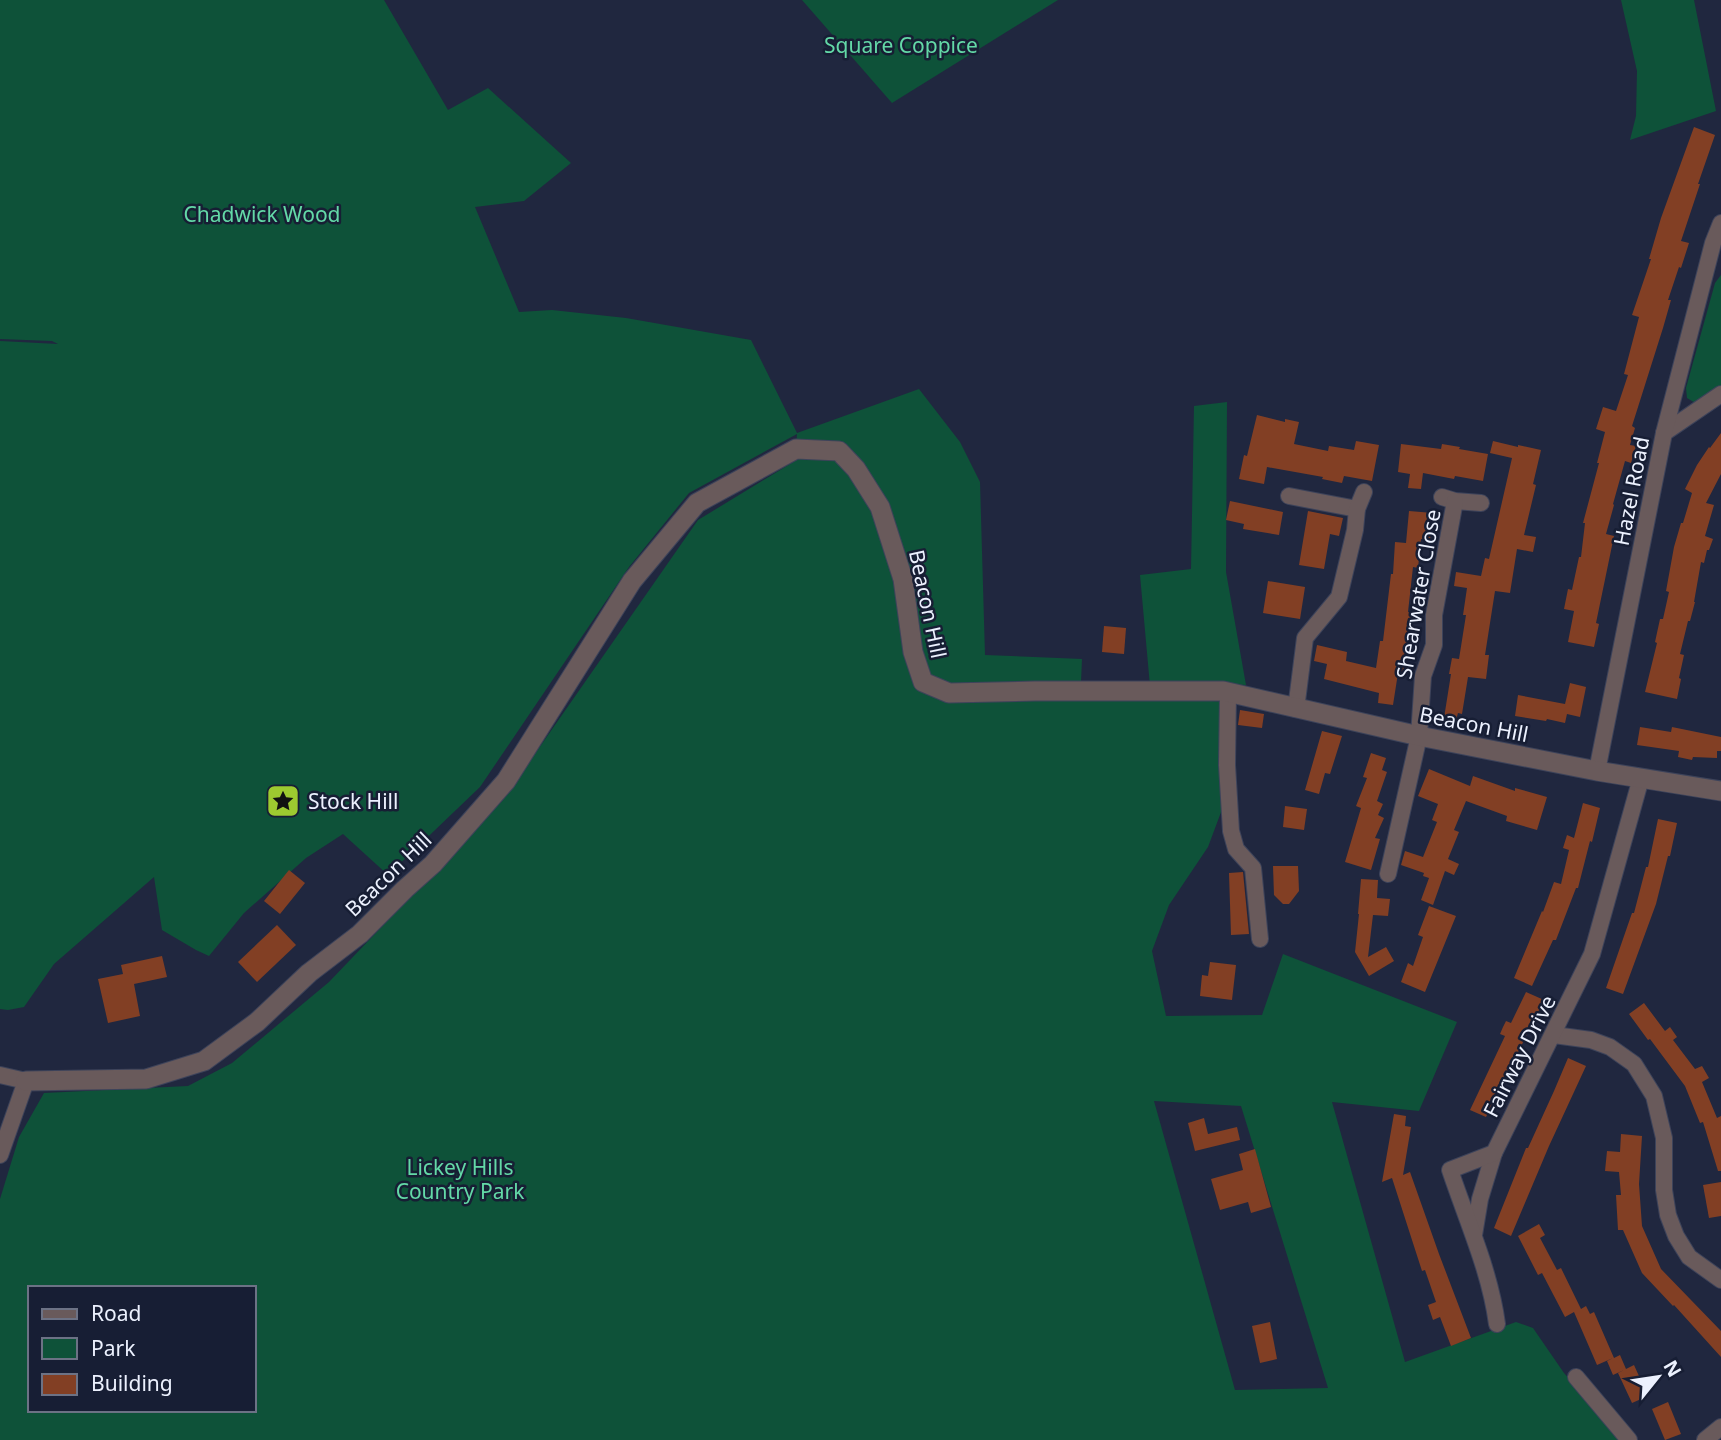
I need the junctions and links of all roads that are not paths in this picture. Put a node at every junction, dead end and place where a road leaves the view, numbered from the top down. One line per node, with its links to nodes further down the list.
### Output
1 (1721, 223): 2 (street, Hazel Road)
2 (1717, 246): 4 (street, Hazel Road)
3 (1721, 394): 4 (street)
4 (1664, 433): 12 (street, Hazel Road)
5 (1364, 492): 8 (street)
6 (1289, 496): 8 (street)
7 (1481, 503): 11 (street, Shearwater Close)
8 (1357, 509): 10 (street)
9 (1228, 692): 10 (street, Beacon Hill); 16 (street); 19 (street, Beacon Hill)
10 (1296, 709): 11 (street, Beacon Hill)
11 (1419, 736): 12 (street, Beacon Hill); 15 (street, Shearwater Close)
12 (1597, 771): 13 (street, Beacon Hill)
13 (1641, 778): 14 (street, Beacon Hill); 17 (street, Fairway Drive)
14 (1721, 791)
15 (1388, 874)
16 (1259, 939)
17 (1553, 1035): 20 (street, Fairway Drive); 23 (street)
18 (0, 1075): 19 (street)
19 (26, 1081): 21 (street)
20 (1494, 1153): 22 (street, Fairway Drive); 22 (street)
21 (0, 1155)
22 (1474, 1237): 24 (street)
23 (1721, 1280)
24 (1497, 1324)
25 (1576, 1377): 27 (street)
26 (1721, 1427): 28 (street)
27 (1629, 1440)
28 (1705, 1440)

